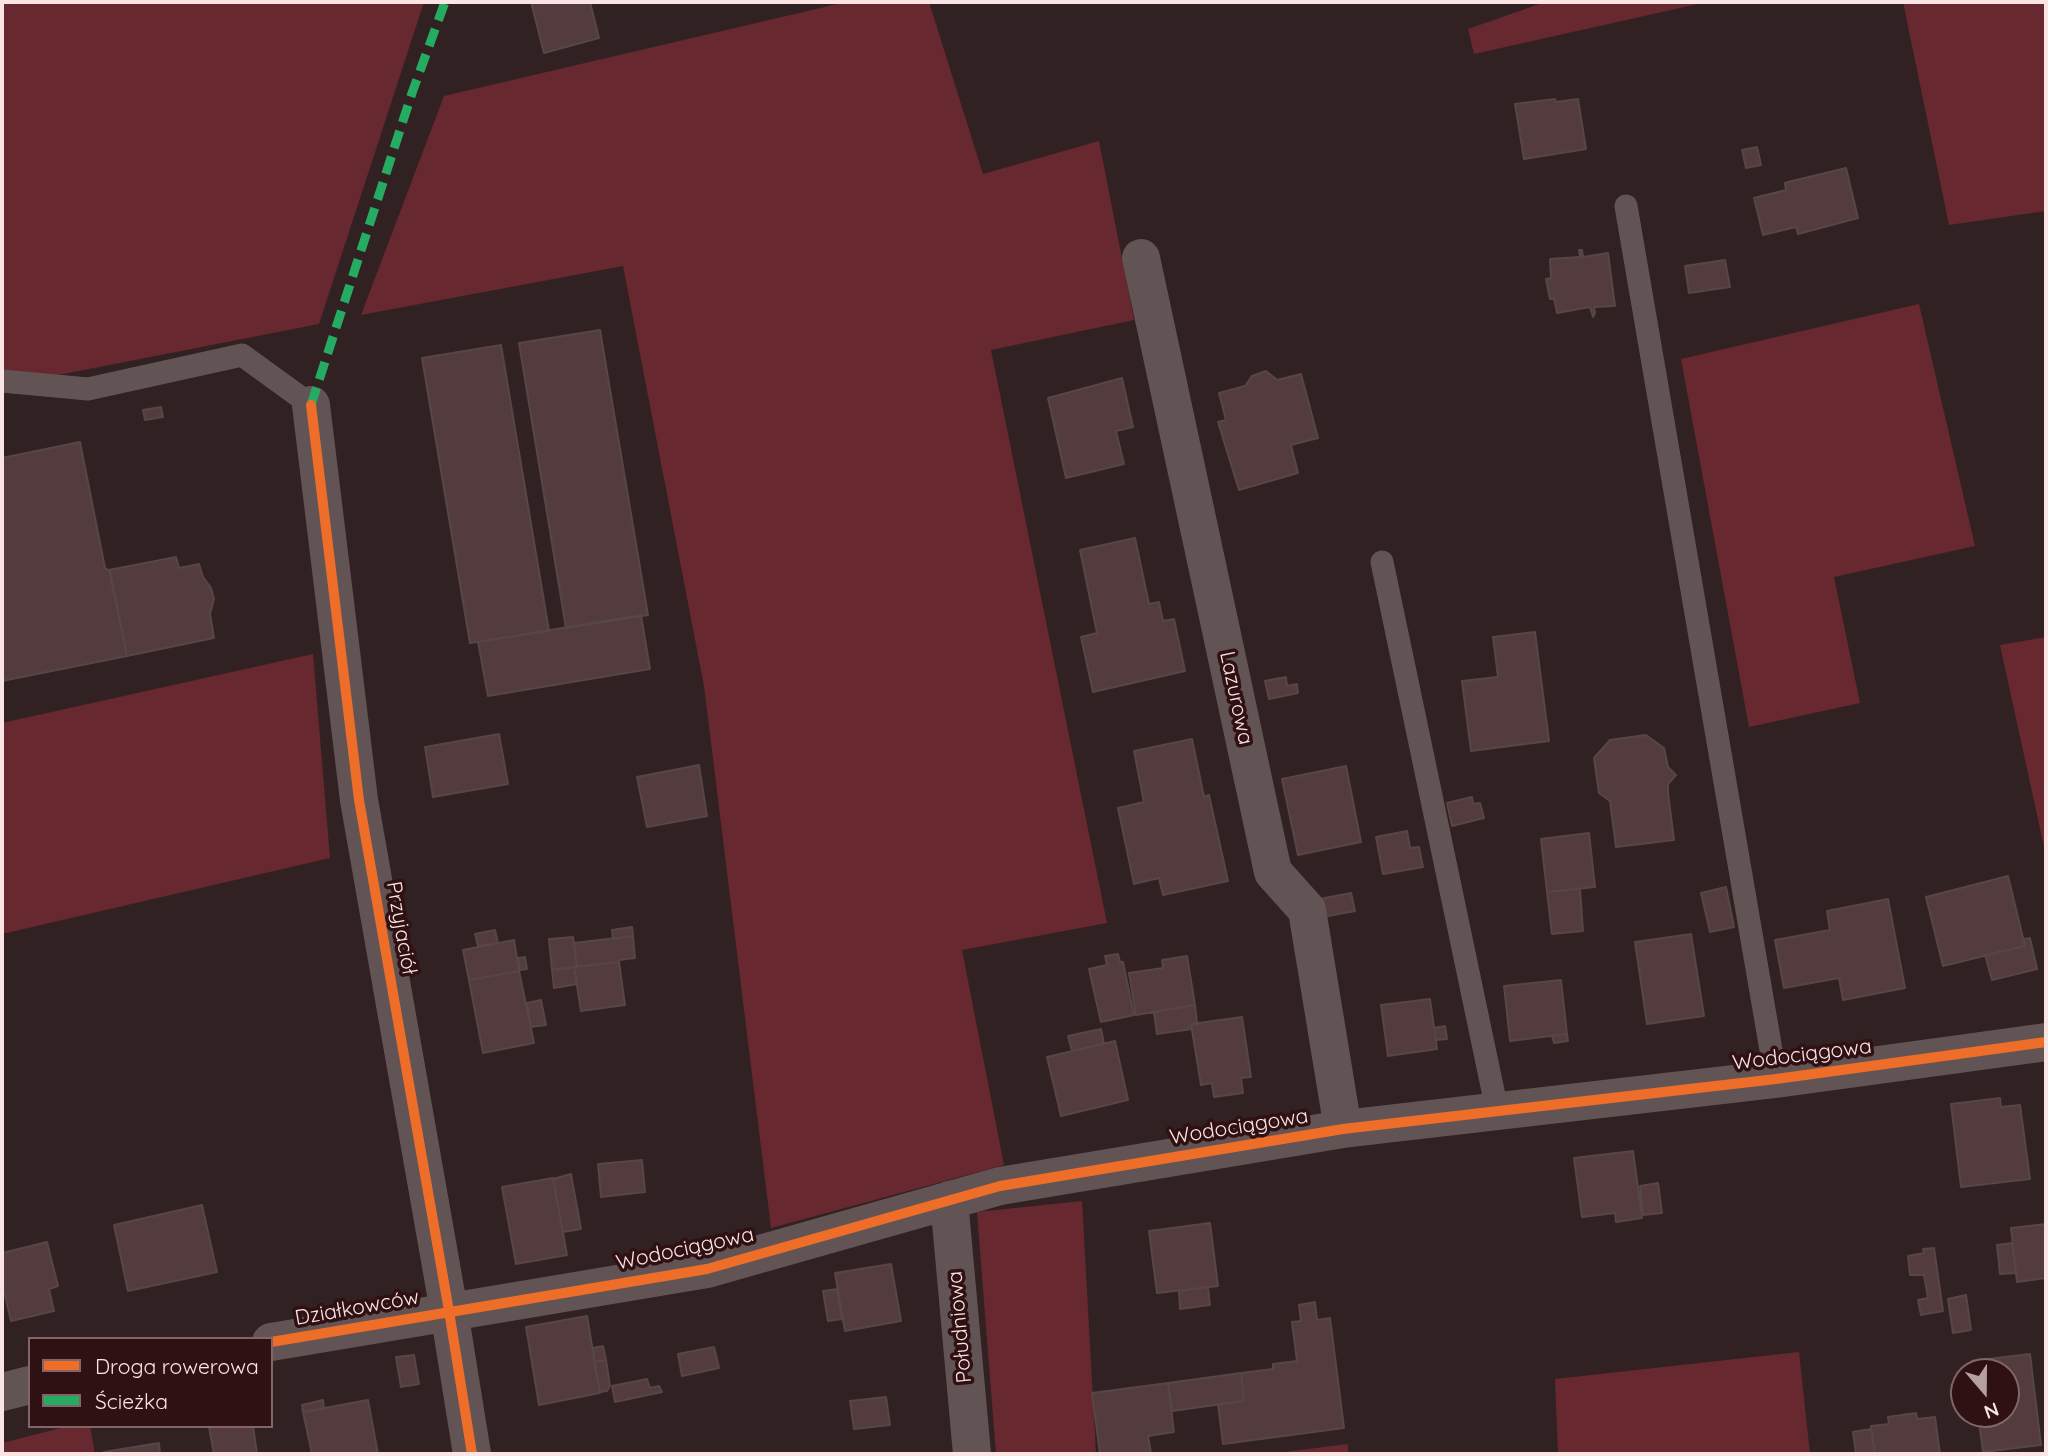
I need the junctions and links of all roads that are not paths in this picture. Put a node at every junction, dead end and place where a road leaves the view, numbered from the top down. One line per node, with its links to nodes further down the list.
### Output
1 (1626, 206): 7 (lane)
2 (1142, 258): 9 (street, Lazurowa)
3 (2, 381): 4 (lane)
4 (311, 405): 11 (street, Przyjaciół)
5 (1382, 562): 8 (lane)
6 (2046, 1042): 7 (street, Wodociągowa)
7 (1776, 1079): 8 (street, Wodociągowa)
8 (1497, 1110): 9 (street, Wodociągowa)
9 (1343, 1129): 10 (street, Wodociągowa)
10 (949, 1200): 11 (street, Wodociągowa); 16 (street, Południowa)
11 (449, 1311): 12 (street, Działkowców); 15 (street, Przyjaciół)
12 (273, 1342)
13 (28, 1386): 14 (street)
14 (2, 1392)
15 (472, 1454)
16 (972, 1454)

